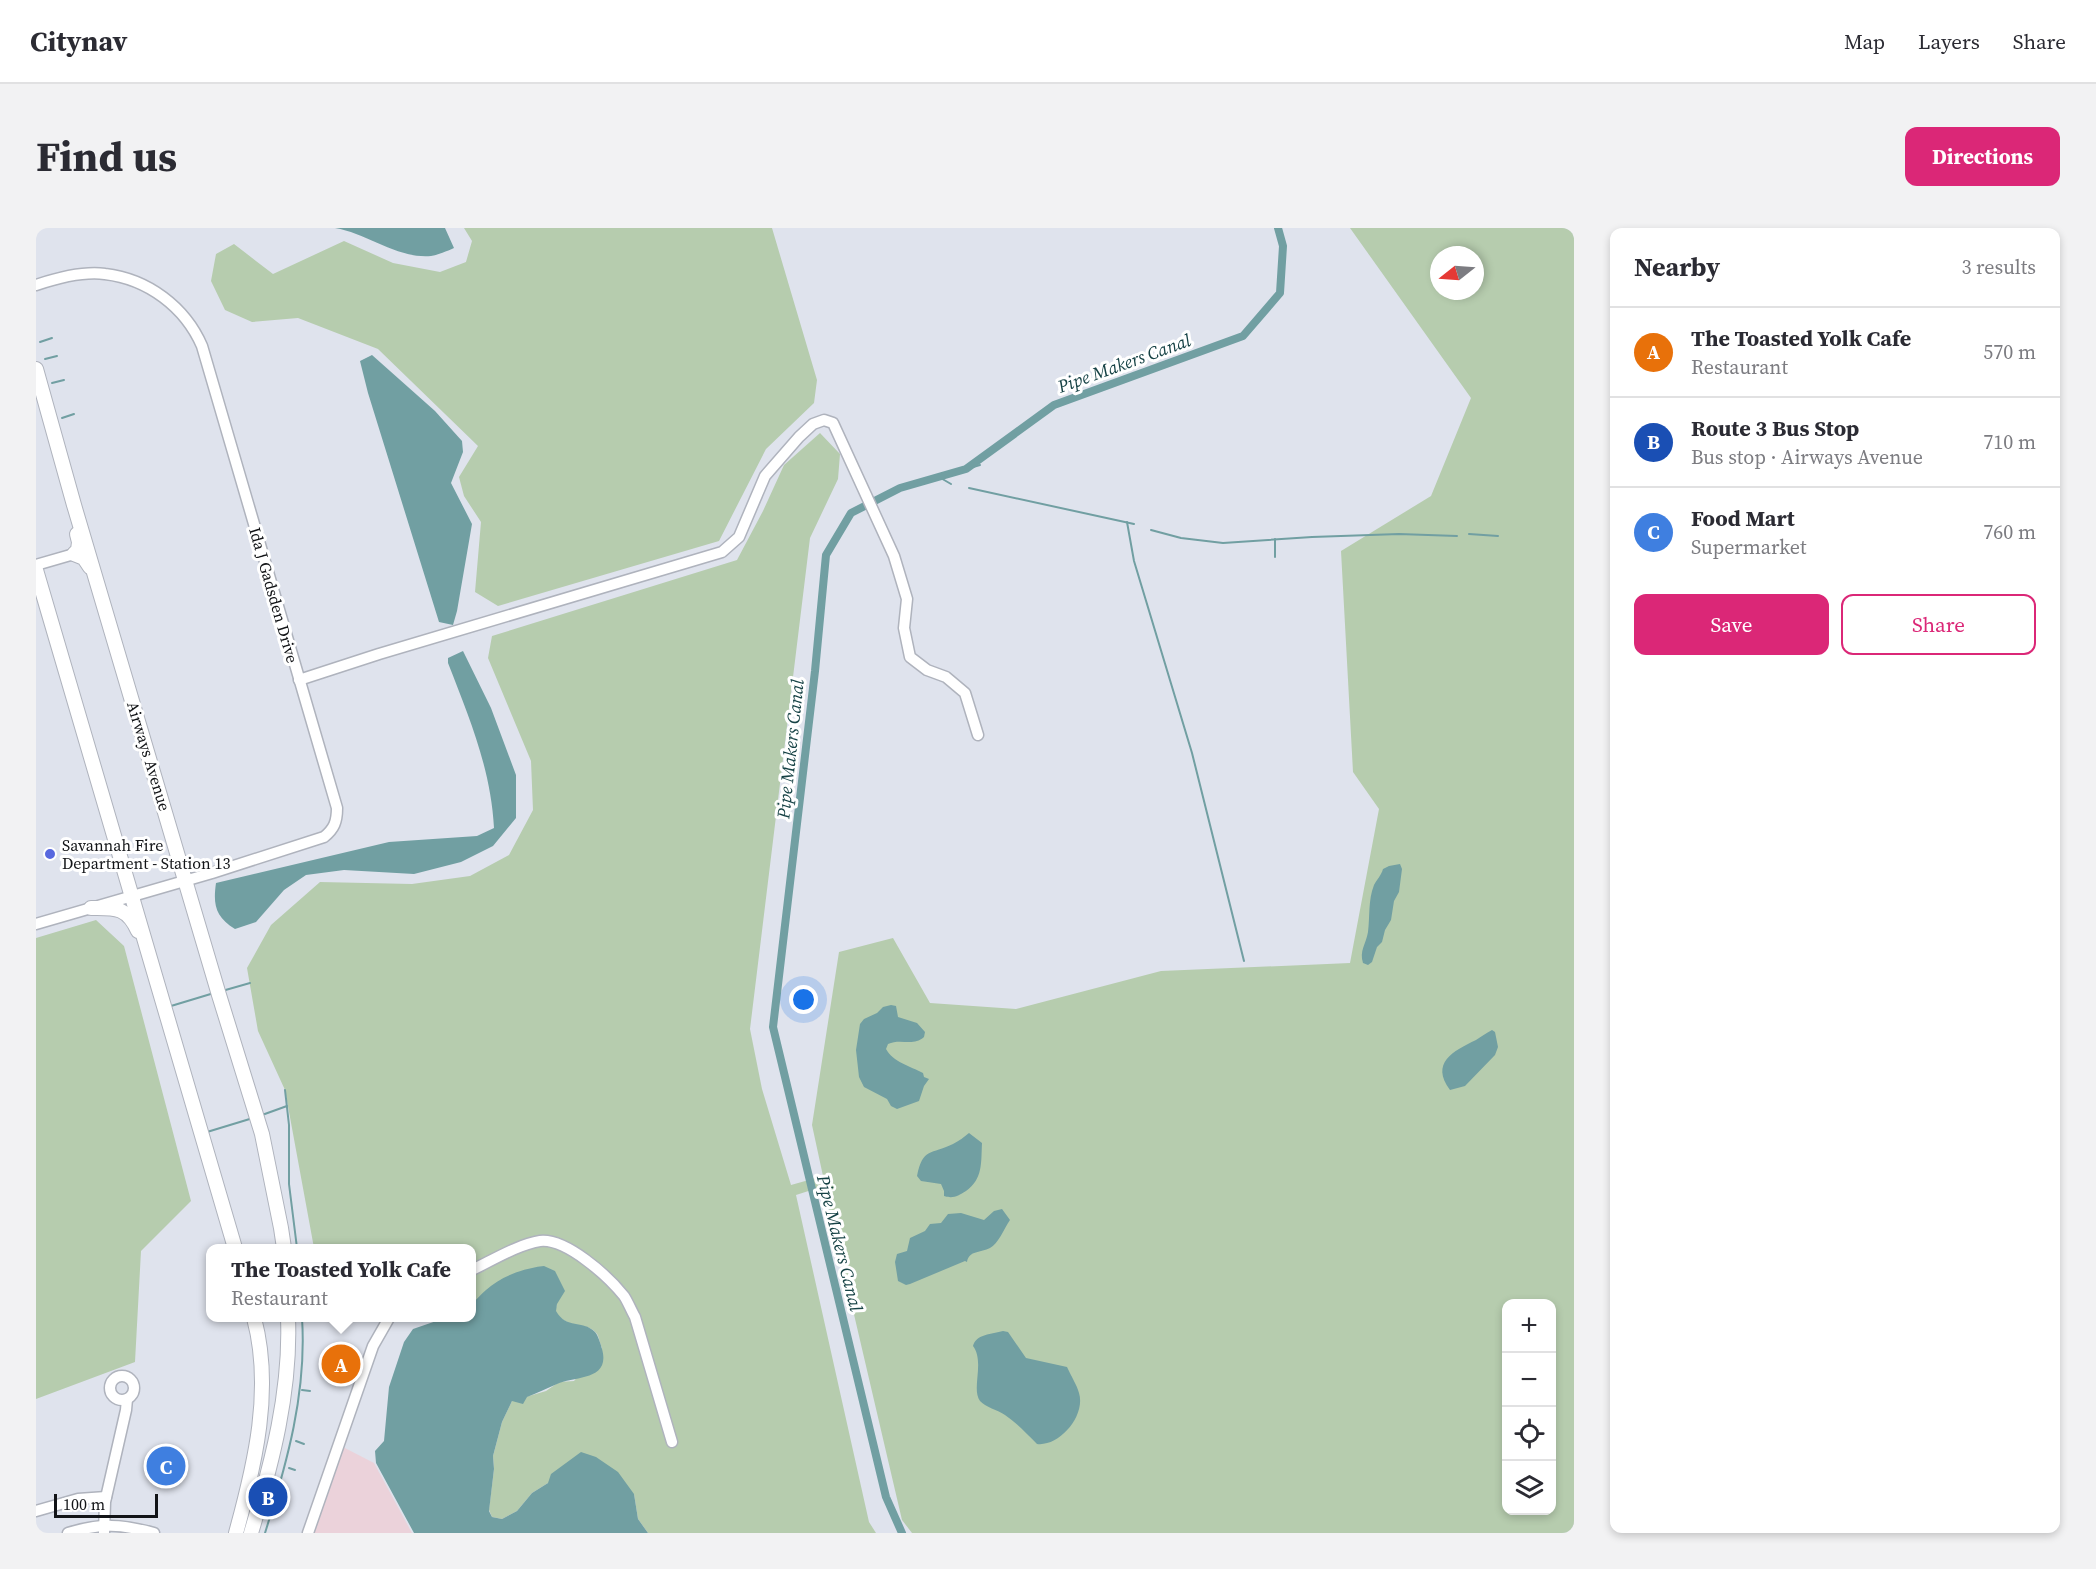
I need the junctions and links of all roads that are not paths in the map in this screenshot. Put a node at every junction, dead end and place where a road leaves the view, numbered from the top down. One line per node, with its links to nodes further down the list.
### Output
1 (36, 285): 10 (street, Ida J Gadsden Drive)
2 (36, 369): 3 (main road, Airways Avenue)
3 (74, 505): 4 (main road); 7 (main road, Airways Avenue)
4 (74, 554): 5 (street); 7 (main road)
5 (36, 565)
6 (36, 570): 9 (main road)
7 (94, 574): 12 (main road, Airways Avenue)
8 (36, 590): 9 (main road)
9 (45, 605): 13 (main road)
10 (299, 680): 11 (street); 12 (street, Ida J Gadsden Drive)
11 (978, 735)
12 (185, 879): 13 (street, Ida J Gadsden Drive); 18 (main road, Airways Avenue)
13 (132, 896): 14 (street, Ida J Gadsden Drive); 16 (main road)
14 (91, 908): 15 (street, Ida J Gadsden Drive); 16 (main road)
15 (36, 924)
16 (154, 969): 17 (main road)
17 (234, 1244)
18 (283, 1244)
19 (476, 1268): 24 (street)
20 (255, 1322): 31 (main road)
21 (288, 1322): 28 (main road)
22 (386, 1322): 32 (street)
23 (127, 1399): 25 (street)
24 (672, 1442)
25 (106, 1497): 26 (street); 27 (street)
26 (36, 1511)
27 (104, 1529): 29 (street); 30 (street)
28 (253, 1530)
29 (68, 1533)
30 (154, 1533)
31 (236, 1533)
32 (308, 1533)

